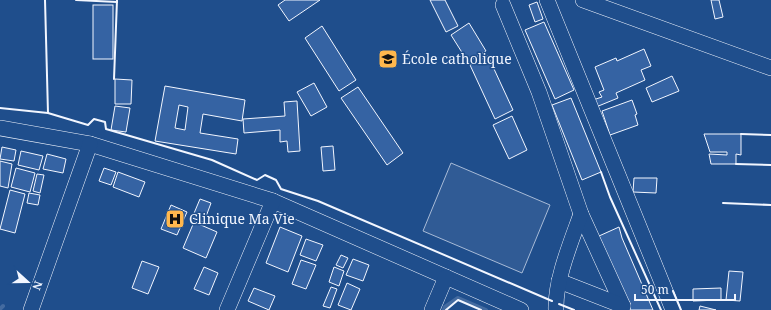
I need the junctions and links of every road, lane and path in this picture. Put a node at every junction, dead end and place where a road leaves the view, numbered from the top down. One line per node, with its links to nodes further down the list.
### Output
1 (547, 0): 16 (street)
2 (583, 0): 4 (street)
3 (503, 5): 8 (street)
4 (771, 68)
5 (0, 128): 6 (street)
6 (90, 144): 7 (street); 11 (street)
7 (273, 201): 9 (street); 12 (street)
8 (581, 214): 10 (street); 10 (street)
9 (446, 277): 13 (street); 14 (street)
10 (559, 281): 15 (street)
11 (31, 310)
12 (227, 310)
13 (432, 310)
14 (521, 310)
15 (556, 310)
16 (673, 310)

